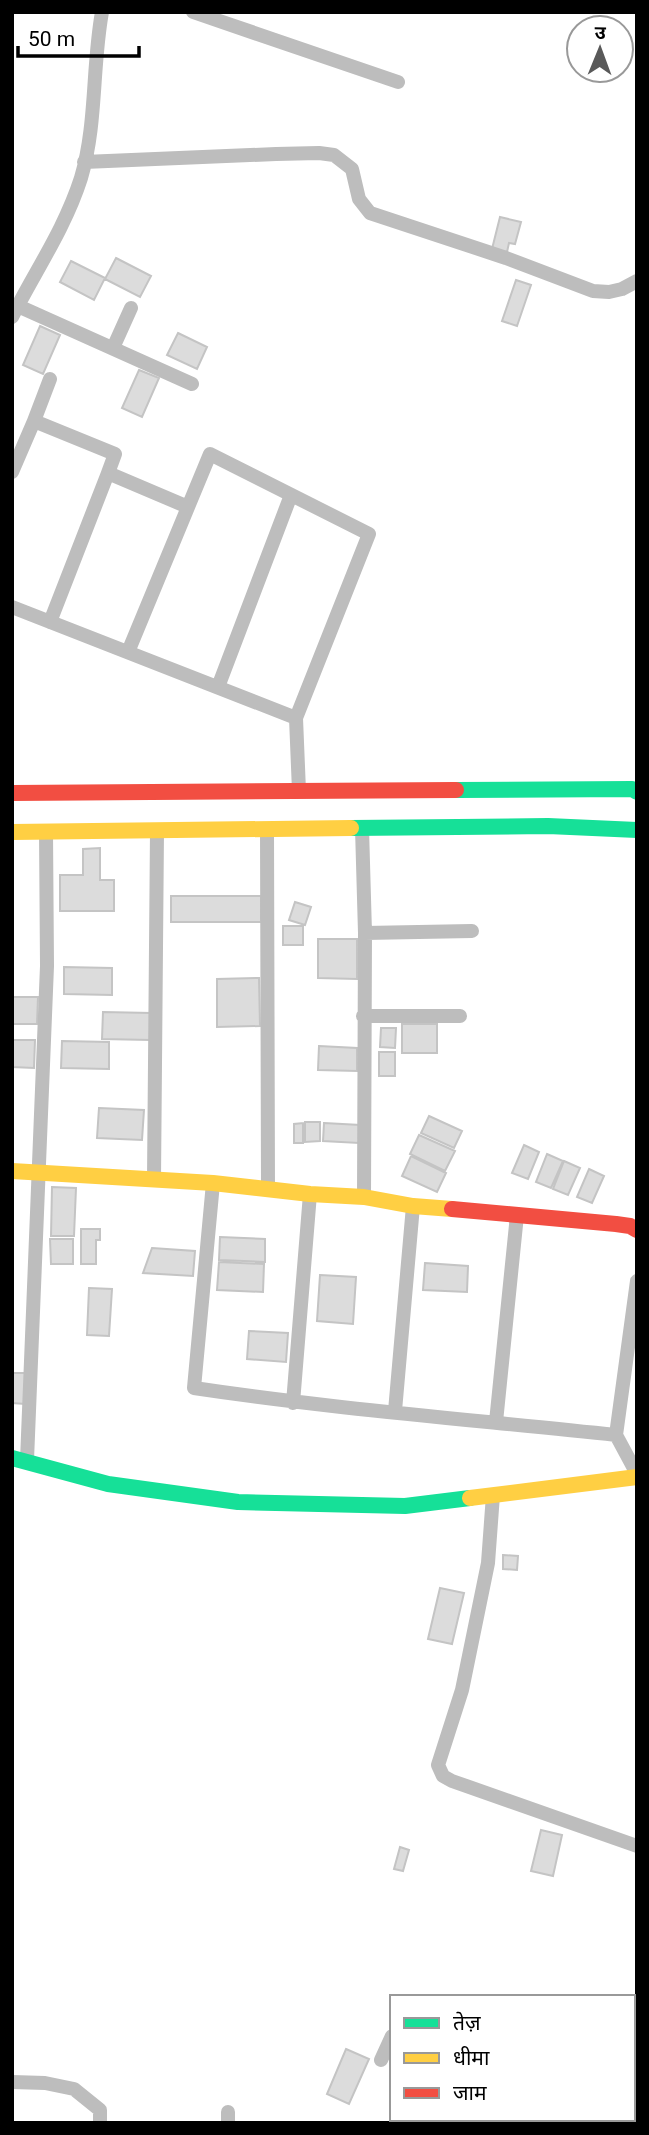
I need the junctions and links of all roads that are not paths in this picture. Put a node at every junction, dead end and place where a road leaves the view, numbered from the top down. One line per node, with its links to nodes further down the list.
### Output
1 (102, 12): 4 (street)
2 (193, 12): 3 (street)
3 (398, 82)
4 (84, 162): 5 (street); 7 (street)
5 (637, 281)
6 (131, 308): 8 (street)
7 (15, 312): 8 (street)
8 (113, 348): 10 (street)
9 (50, 379): 11 (street)
10 (192, 384)
11 (34, 421): 12 (street); 13 (street)
12 (12, 472)
13 (108, 473): 15 (street); 17 (street)
14 (291, 495): 15 (street); 19 (street); 20 (street)
15 (188, 507): 18 (street)
16 (12, 607): 17 (street)
17 (50, 622): 18 (street)
18 (128, 652): 19 (street)
19 (218, 687): 20 (street)
20 (296, 718): 21 (street)
21 (299, 791): 22 (street); 23 (street)
22 (637, 792)
23 (12, 793)
24 (362, 828): 25 (street); 26 (street); 31 (street)
25 (267, 830): 27 (street); 38 (street)
26 (637, 830)
27 (157, 831): 29 (street); 36 (street)
28 (12, 832): 29 (street)
29 (46, 832): 35 (street)
30 (472, 932): 31 (street)
31 (365, 933): 32 (street)
32 (363, 1016): 33 (street); 40 (street)
33 (460, 1016)
34 (12, 1171): 35 (street)
35 (39, 1172): 36 (street); 49 (street)
36 (154, 1179): 37 (street)
37 (213, 1183): 38 (street); 45 (street)
38 (268, 1188): 39 (street)
39 (310, 1194): 40 (street); 45 (street)
40 (364, 1197): 41 (street)
41 (413, 1206): 42 (street); 46 (street)
42 (517, 1215): 43 (street); 47 (street)
43 (637, 1230)
44 (637, 1281): 48 (street)
45 (293, 1403): 46 (street)
46 (396, 1411): 47 (street)
47 (496, 1422): 48 (street)
48 (617, 1435): 50 (street)
49 (19, 1459): 51 (street)
50 (637, 1475): 51 (street)
51 (493, 1495): 52 (street)
52 (637, 1846)
53 (390, 2040): 54 (street)
54 (381, 2060)
55 (12, 2082): 56 (street)
56 (100, 2123)

